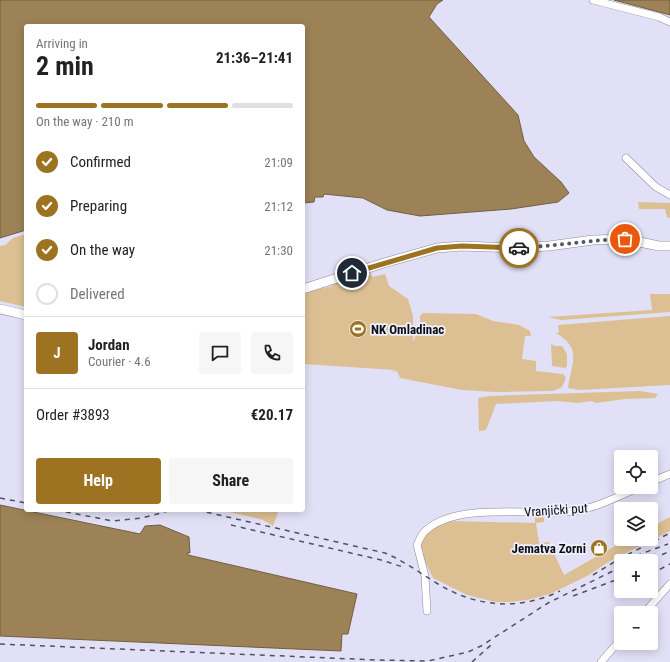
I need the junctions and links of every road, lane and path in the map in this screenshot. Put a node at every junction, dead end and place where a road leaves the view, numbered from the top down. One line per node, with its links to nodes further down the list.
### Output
1 (593, 0): 2 (street)
2 (670, 22)
3 (626, 158): 4 (street)
4 (670, 195)
5 (670, 246): 6 (main road)
6 (305, 288)
7 (0, 309): 8 (main road)
8 (24, 315)
9 (670, 474): 10 (street)
10 (658, 479)
11 (624, 494): 14 (street, Vranjički put)
12 (670, 584): 13 (street)
13 (650, 606)
14 (427, 611)
15 (614, 647): 16 (street)
16 (601, 662)

